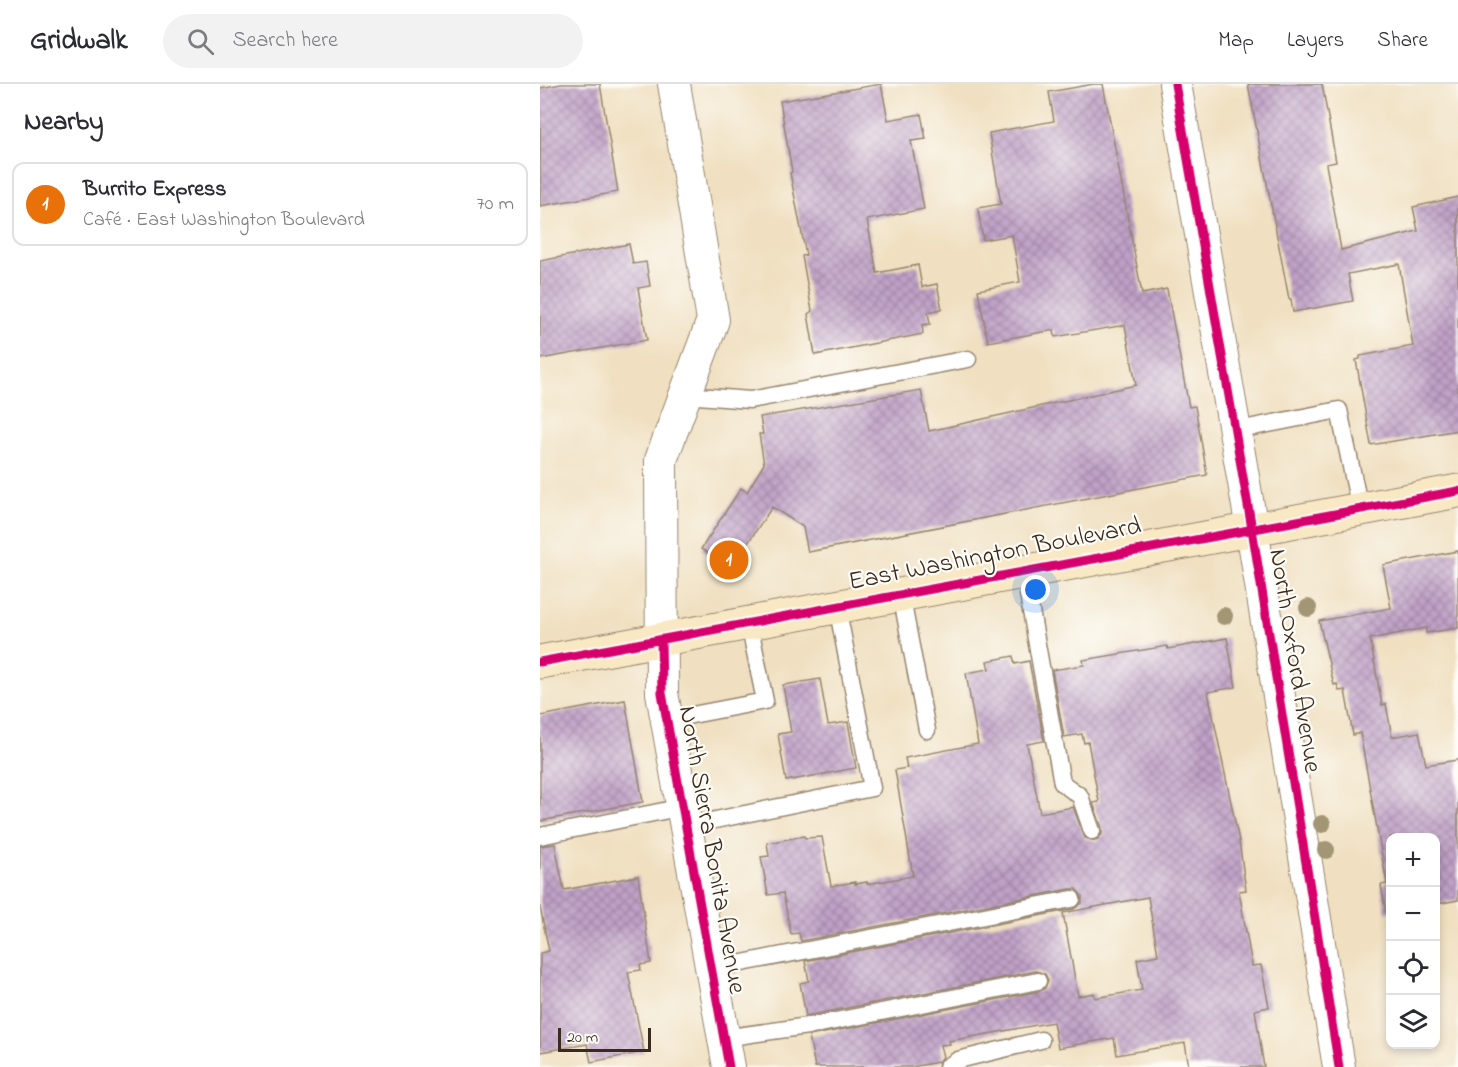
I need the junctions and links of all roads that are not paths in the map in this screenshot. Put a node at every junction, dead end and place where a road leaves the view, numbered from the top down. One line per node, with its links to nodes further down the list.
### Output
1 (675, 84): 4 (street, North Sierra Bonita Avenue)
2 (1175, 84): 5 (street, North Oxford Avenue)
3 (968, 359): 4 (lane)
4 (685, 395): 13 (street, North Sierra Bonita Avenue)
5 (1233, 431): 7 (lane); 8 (street, North Oxford Avenue)
6 (1458, 491): 7 (main road, East Washington Boulevard)
7 (1360, 509): 8 (main road, East Washington Boulevard)
8 (1252, 529): 9 (main road, East Washington Boulevard); 26 (street, North Oxford Avenue)
9 (1024, 572): 10 (main road, East Washington Boulevard); 18 (lane)
10 (901, 594): 11 (main road, East Washington Boulevard); 16 (lane)
11 (837, 606): 12 (main road, East Washington Boulevard); 17 (lane)
12 (749, 623): 13 (main road, East Washington Boulevard); 15 (lane)
13 (661, 639): 14 (main road, East Washington Boulevard); 15 (street, North Sierra Bonita Avenue)
14 (540, 663)
15 (666, 720): 17 (street, North Sierra Bonita Avenue)
16 (927, 730)
17 (684, 816): 19 (lane); 21 (street, North Sierra Bonita Avenue)
18 (1092, 831)
19 (540, 836)
20 (1072, 899): 21 (lane)
21 (711, 969): 24 (street, North Sierra Bonita Avenue)
22 (1038, 981): 24 (lane)
23 (1041, 1040): 25 (lane)
24 (726, 1052)
25 (947, 1067)
26 (1339, 1067)

